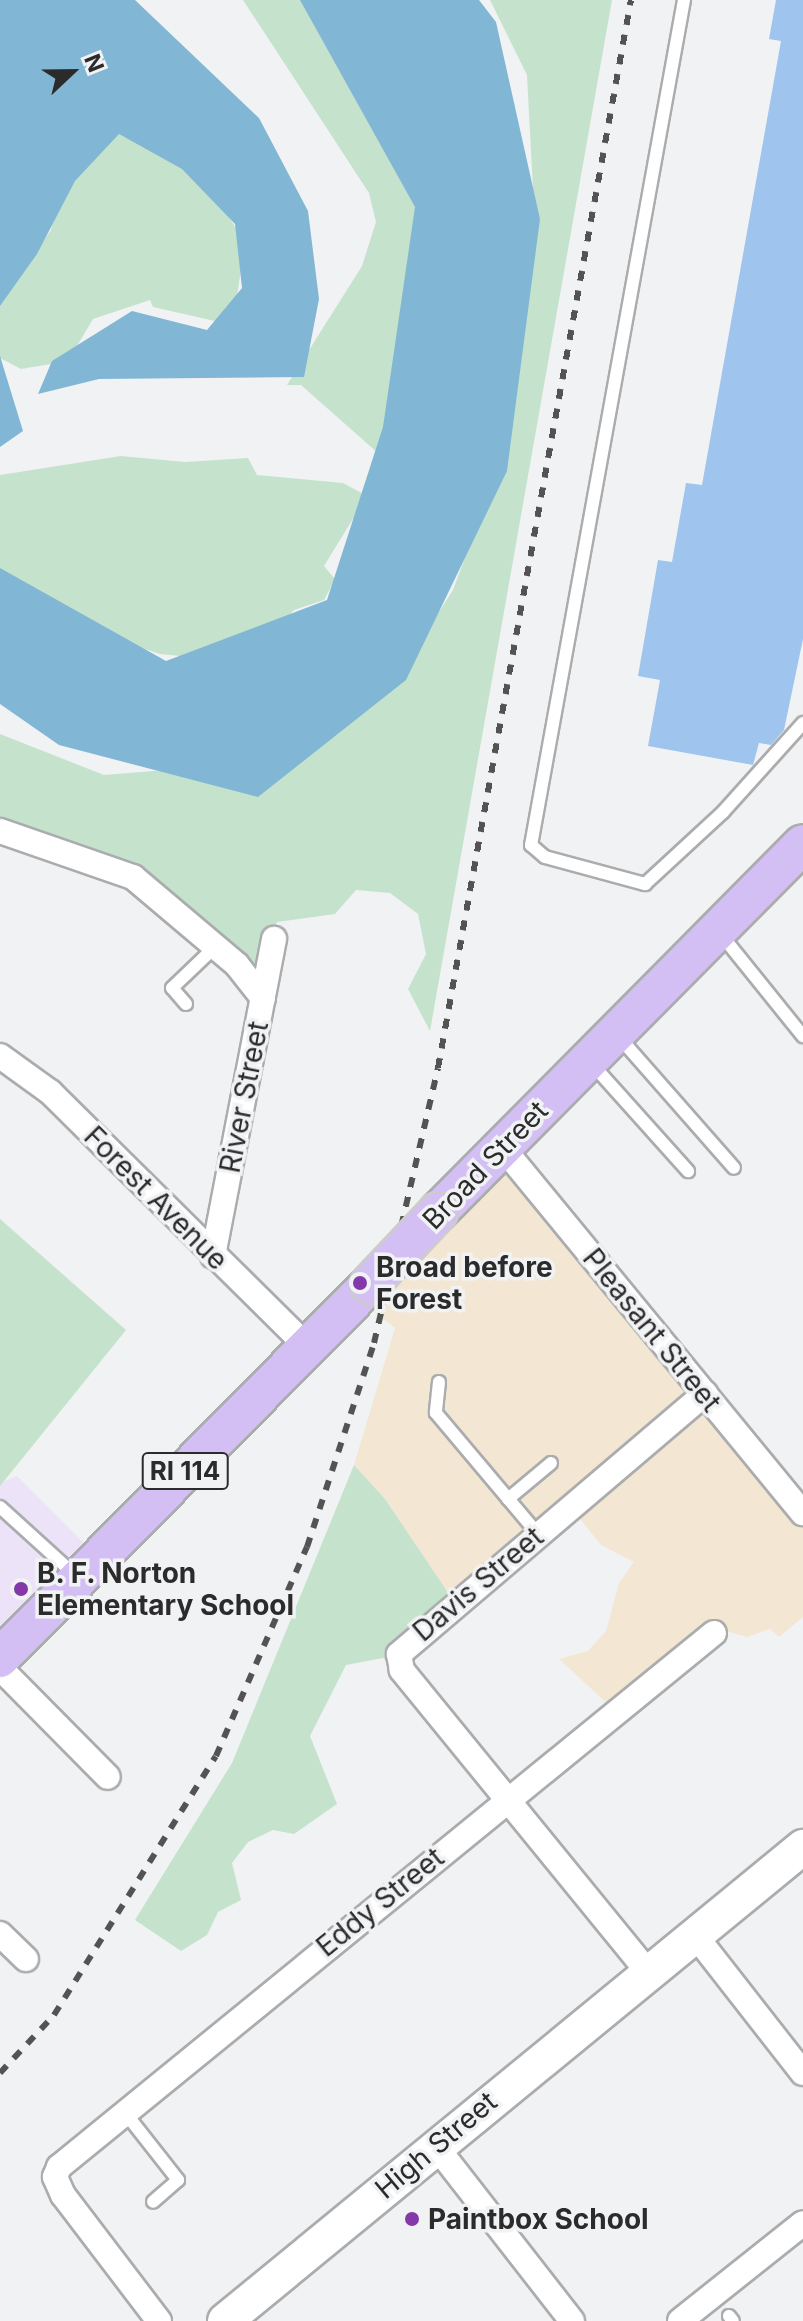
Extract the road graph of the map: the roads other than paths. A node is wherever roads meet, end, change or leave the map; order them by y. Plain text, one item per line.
1 (684, 0) edge
2 (803, 723) edge
3 (0, 831) edge
4 (801, 852) edge
5 (717, 930) junction
6 (274, 939) dead end
7 (216, 946) junction
8 (263, 998) junction
9 (186, 1004) dead end
10 (615, 1031) junction
11 (803, 1036) edge
12 (0, 1056) edge
13 (587, 1059) junction
14 (502, 1147) junction
15 (734, 1168) dead end
16 (688, 1171) dead end
17 (213, 1256) junction
18 (307, 1346) junction
19 (439, 1382) dead end
20 (705, 1394) junction
21 (551, 1463) dead end
22 (508, 1499) junction
23 (0, 1507) edge
24 (803, 1513) edge
25 (538, 1534) junction
26 (77, 1577) junction
27 (714, 1633) dead end
28 (0, 1658) edge
29 (0, 1668) edge
30 (108, 1777) dead end
31 (510, 1799) junction
32 (803, 1847) edge
33 (0, 1934) edge
34 (695, 1935) junction
35 (26, 1959) dead end
36 (648, 1972) junction
37 (803, 2073) edge
38 (123, 2110) junction
39 (435, 2145) junction
40 (153, 2202) dead end
41 (803, 2223) edge
42 (232, 2319) edge
43 (159, 2321) edge
44 (572, 2321) edge
45 (680, 2321) edge

1 - 2 lane
3 - 7 street
4 - 5 main road, Broad Street / RI 114
5 - 10 main road, Broad Street / RI 114
5 - 11 lane
6 - 8 street, River Street
7 - 8 street
7 - 9 lane
8 - 17 street, River Street
10 - 13 main road, Broad Street / RI 114
10 - 15 lane
12 - 17 street, Forest Avenue
13 - 14 main road, Broad Street / RI 114
13 - 16 lane
14 - 18 main road, Broad Street / RI 114, bridge
14 - 20 street, Pleasant Street
17 - 18 street, Forest Avenue
18 - 26 main road, Broad Street / RI 114
19 - 22 lane
20 - 24 street, Pleasant Street
20 - 25 street, Davis Street
21 - 22 lane
22 - 25 lane
23 - 26 lane
25 - 31 street, Davis Street
26 - 28 main road, Broad Street / RI 114
27 - 31 street, Eddy Street
29 - 30 street
31 - 36 street, Davis Street
31 - 38 street, Eddy Street
32 - 34 street, High Street
33 - 35 street
34 - 36 street, High Street
34 - 37 street
36 - 39 street, High Street
38 - 40 lane
38 - 43 street, Eddy Street
39 - 42 street, High Street
39 - 44 street
41 - 45 street

